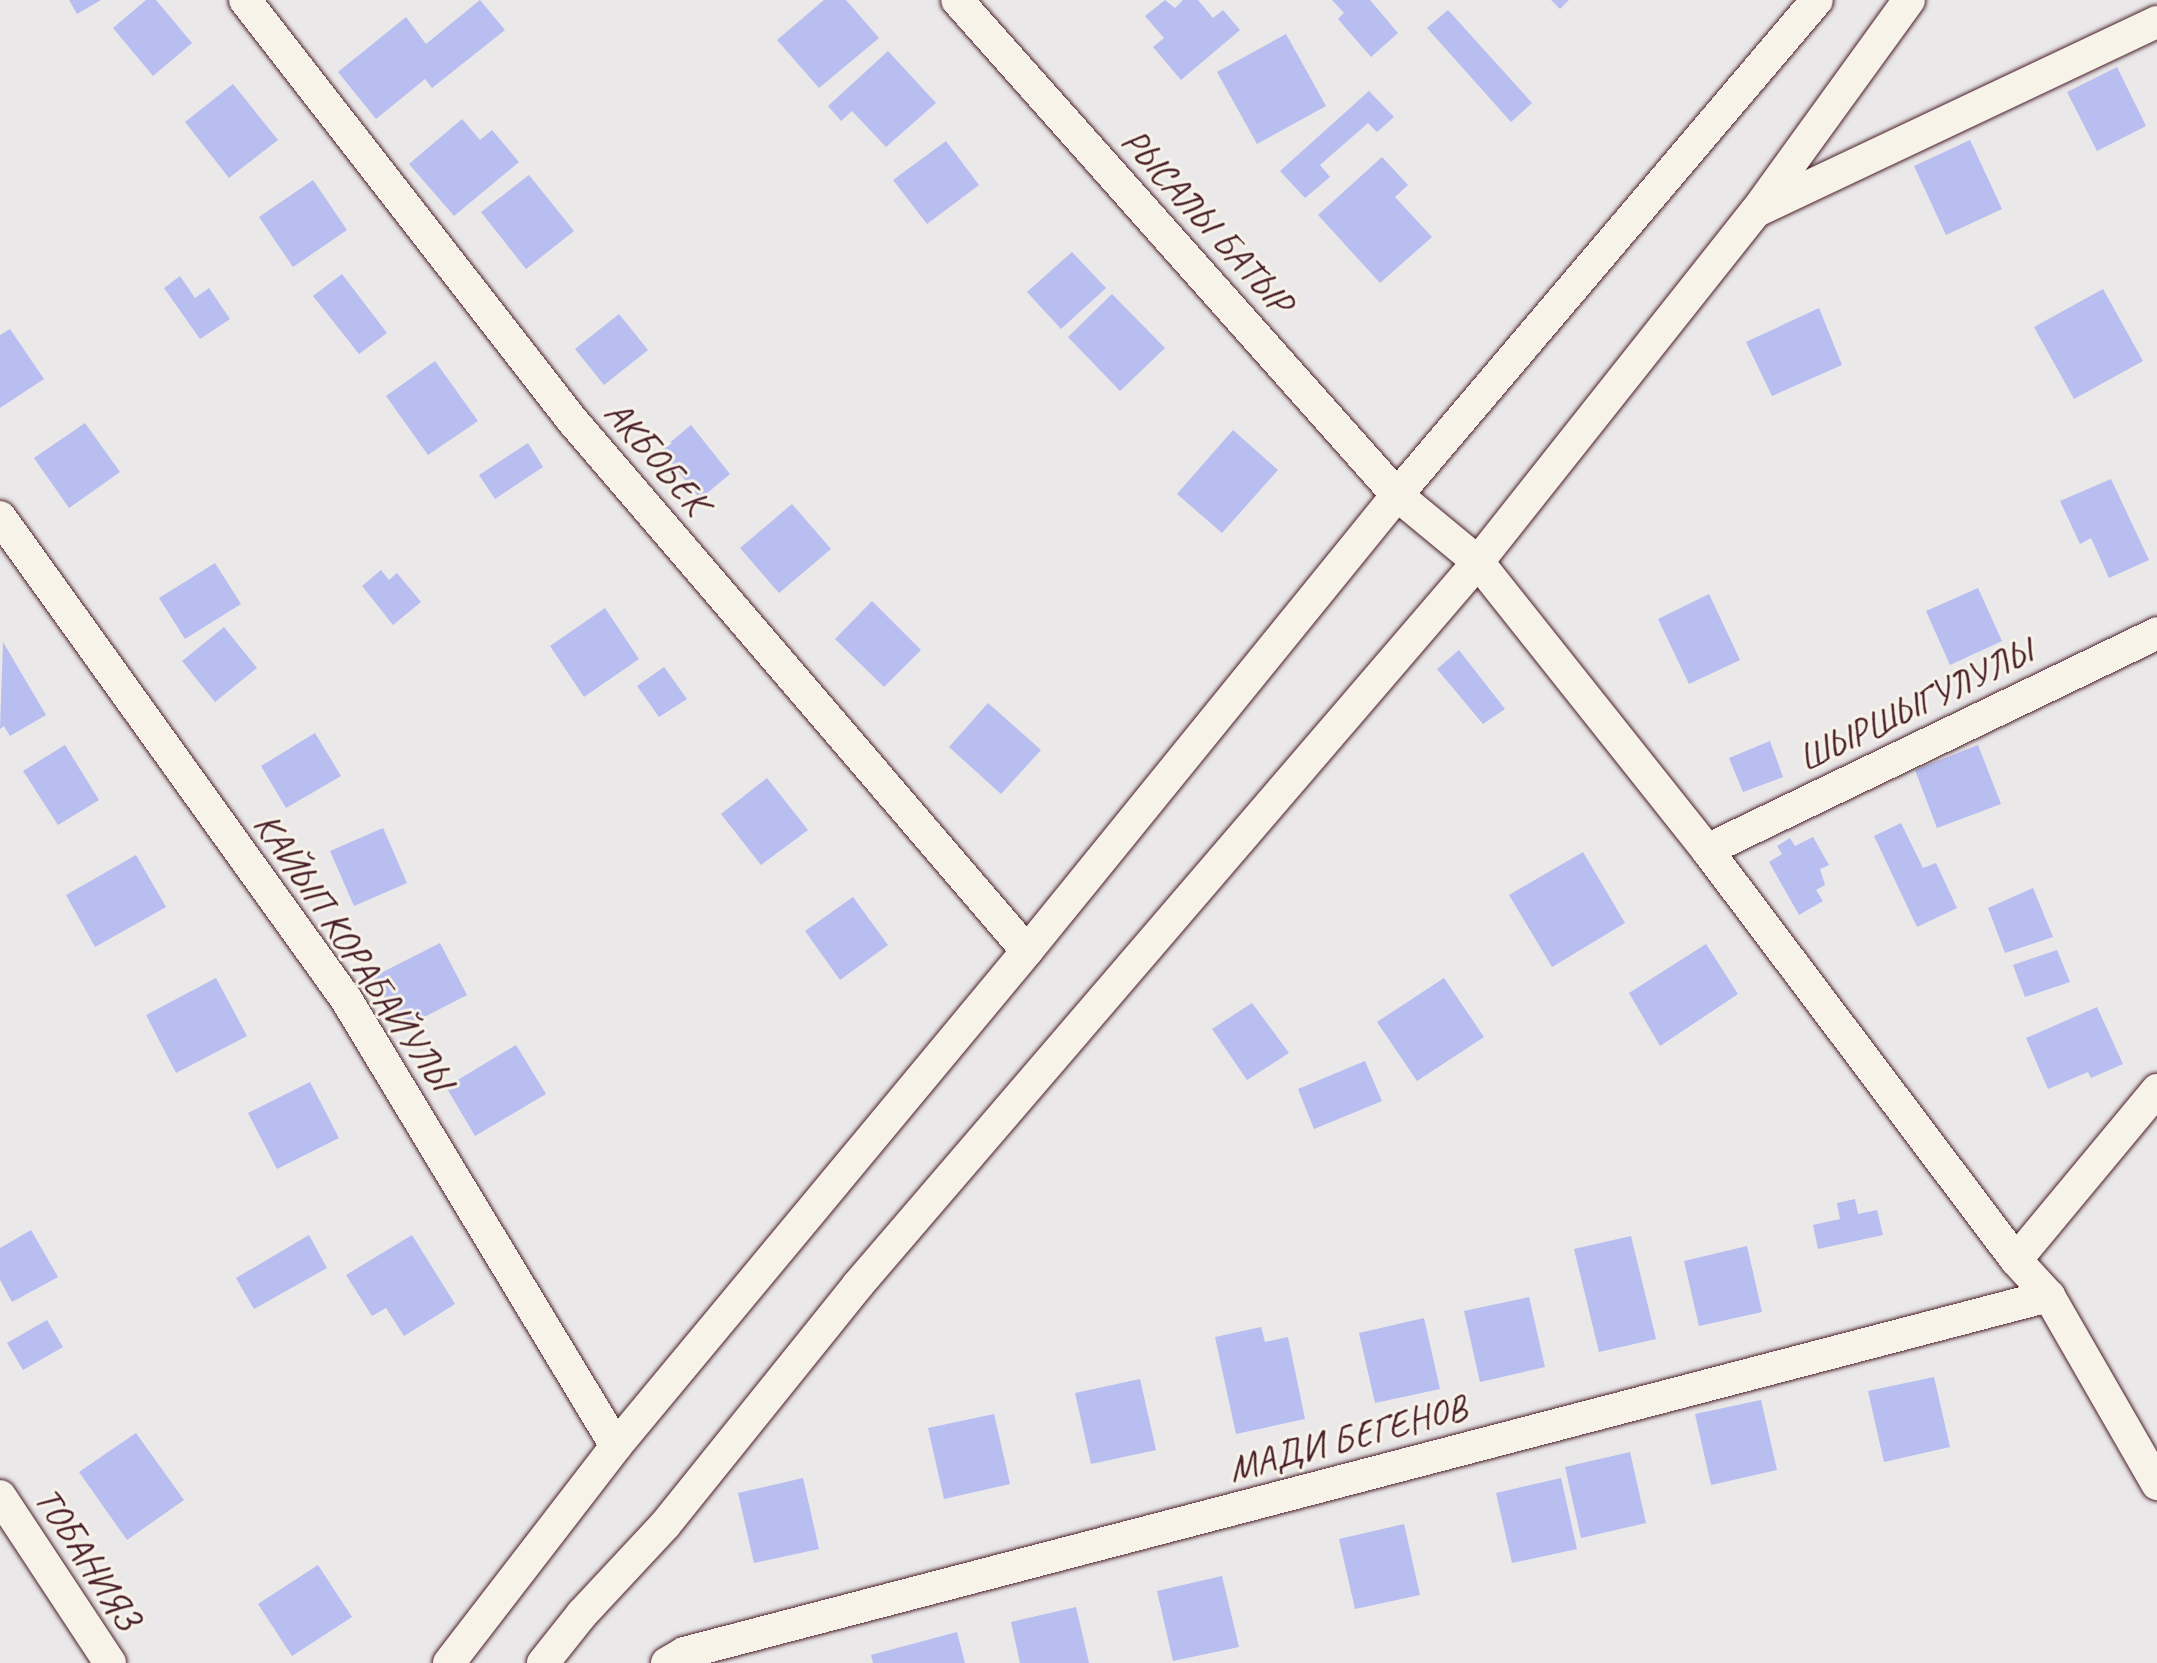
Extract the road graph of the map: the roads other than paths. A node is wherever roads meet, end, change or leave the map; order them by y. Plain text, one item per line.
1 (245, 0) edge
2 (957, 0) edge
3 (1909, 0) edge
4 (1814, 1) edge
5 (2157, 22) edge
6 (1756, 211) junction
7 (1397, 495) junction
8 (0, 517) edge
9 (1478, 562) junction
10 (2157, 633) edge
11 (1707, 850) junction
12 (1027, 951) junction
13 (2157, 1090) edge
14 (2016, 1260) junction
15 (2049, 1296) junction
16 (2144, 1433) edge
17 (616, 1446) junction
18 (2157, 1484) edge
19 (0, 1496) edge
20 (110, 1663) edge
21 (449, 1663) edge
22 (543, 1663) edge
23 (667, 1663) edge

1 - 12 street, АКБОБЕК
2 - 7 street, РЫСАЛЫ БАТЫР
3 - 6 street
4 - 7 street
5 - 6 street
6 - 9 street
7 - 9 street, РЫСАЛЫ БАТЫР
7 - 12 street
8 - 17 street, КАЙЫП КОРАБАЙУЛЫ
9 - 11 street, РЫСАЛЫ БАТЫР
9 - 22 street
10 - 11 street, ШЫРШЫГУЛУЛЫ
11 - 14 street, РЫСАЛЫ БАТЫР
12 - 17 street
13 - 14 street
14 - 15 street, РЫСАЛЫ БАТЫР
15 - 16 street, РЫСАЛЫ БАТЫР
15 - 23 street, МАДИ БЕГЕНОВ
16 - 18 street, РЫСАЛЫ БАТЫР
17 - 21 street
19 - 20 street, ТОБАНИЯЗ

